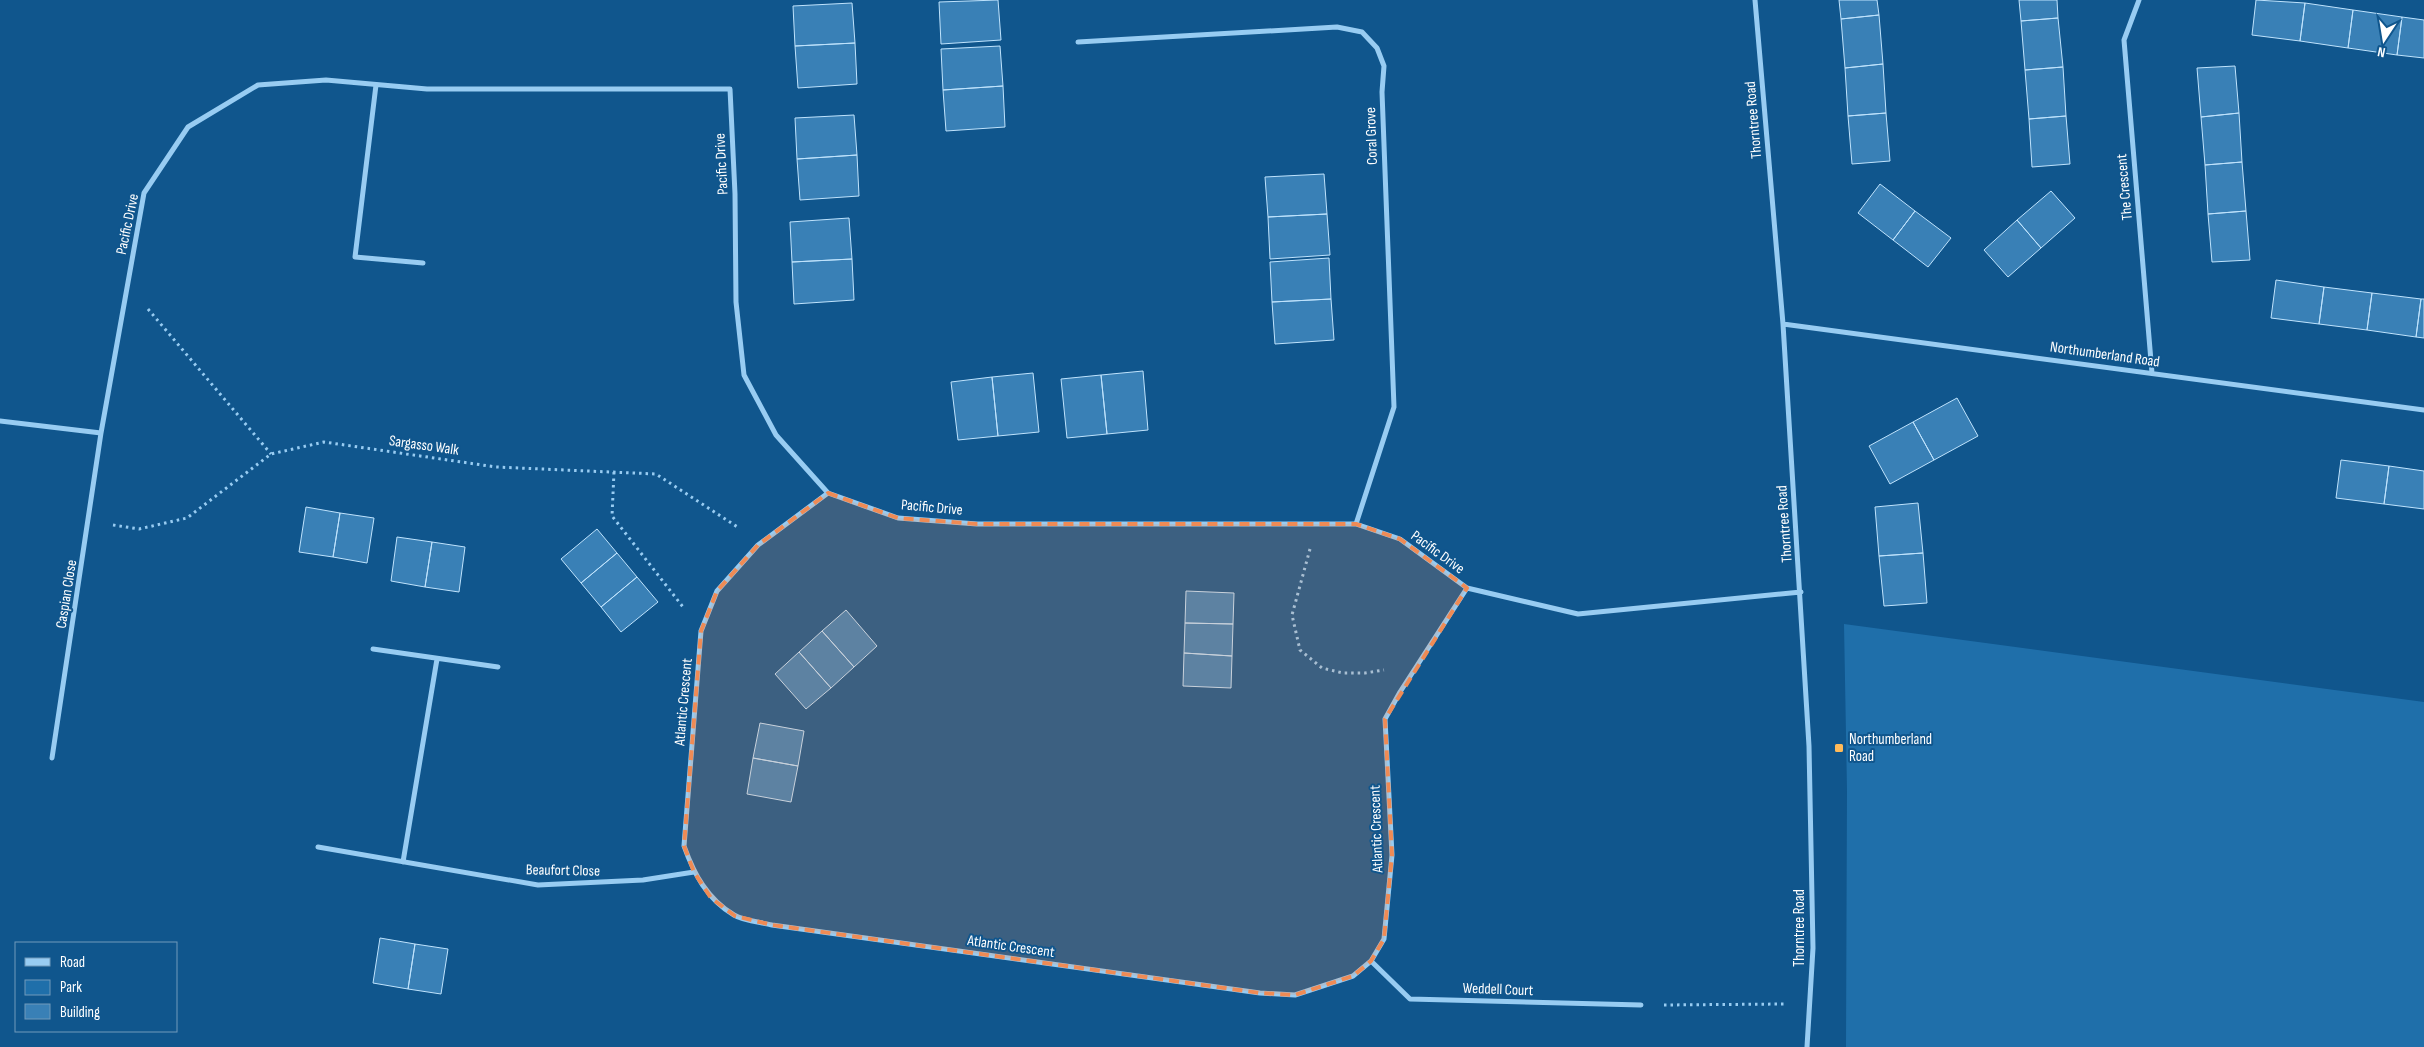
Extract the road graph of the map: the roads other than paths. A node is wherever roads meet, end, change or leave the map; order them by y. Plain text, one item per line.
1 (1755, 0) edge
2 (2138, 0) edge
3 (1078, 42) dead end
4 (376, 85) junction
5 (422, 263) dead end
6 (1783, 324) junction
7 (2152, 373) junction
8 (2424, 410) edge
9 (0, 421) edge
10 (101, 433) junction
11 (828, 493) junction
12 (1356, 524) junction
13 (1467, 588) junction
14 (1801, 592) junction
15 (373, 650) dead end
16 (437, 659) junction
17 (498, 667) dead end
18 (52, 758) dead end
19 (318, 847) dead end
20 (403, 862) junction
21 (694, 872) junction
22 (1371, 961) junction
23 (1641, 1005) road end
24 (1806, 1047) edge

1 - 6 street, Thorntree Road
2 - 7 street, The Crescent
3 - 12 street, Coral Grove
4 - 5 street
4 - 10 street, Pacific Drive
4 - 11 street, Pacific Drive
6 - 7 street, Northumberland Road
6 - 14 street, Thorntree Road
7 - 8 street, Northumberland Road
9 - 10 street
10 - 18 street, Caspian Close
11 - 12 street, Pacific Drive
11 - 21 street, Atlantic Crescent
12 - 13 street, Pacific Drive
13 - 14 street, Pacific Drive
13 - 22 street, Atlantic Crescent
14 - 24 street, Thorntree Road
15 - 16 street
16 - 17 street
16 - 20 street
19 - 20 street, Beaufort Close
20 - 21 street, Beaufort Close
21 - 22 street, Atlantic Crescent
22 - 23 street, Weddell Court

